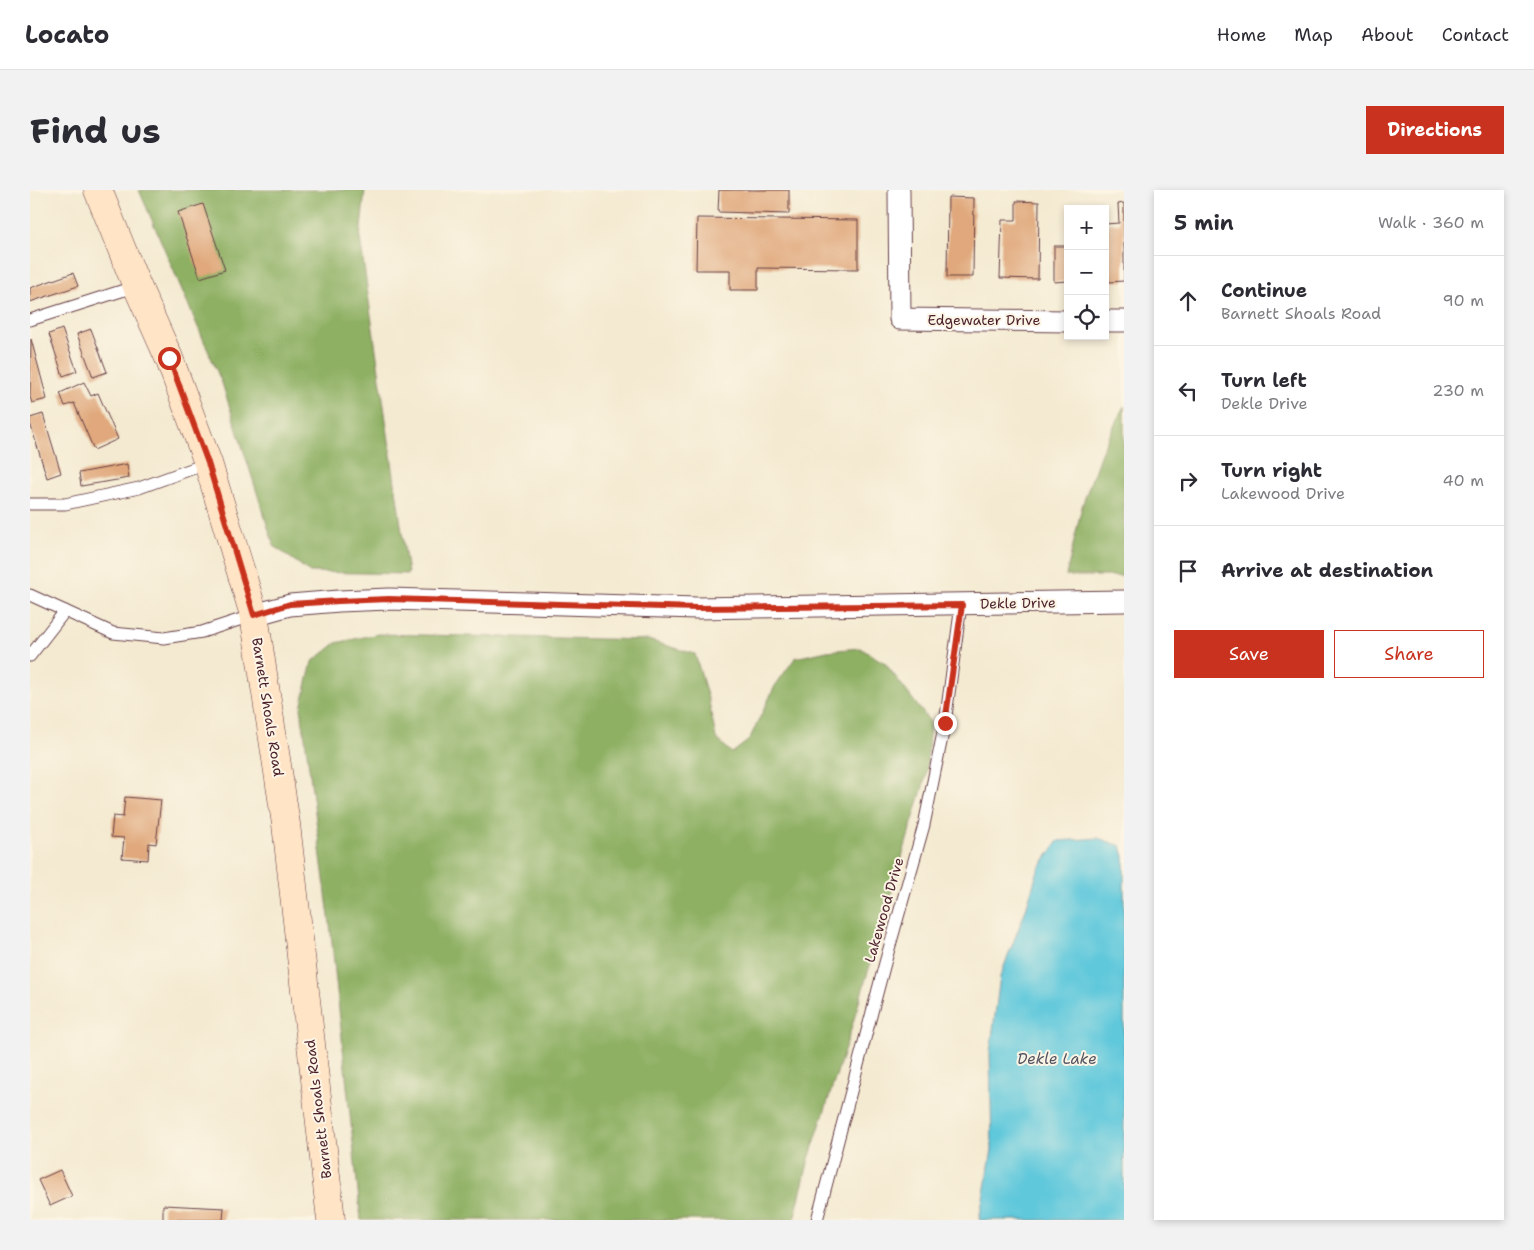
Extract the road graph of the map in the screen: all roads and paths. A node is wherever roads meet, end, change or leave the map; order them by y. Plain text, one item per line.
1 (98, 190) edge
2 (899, 190) edge
3 (137, 286) junction
4 (30, 320) edge
5 (1064, 320) edge
6 (1109, 321) edge
7 (1124, 321) edge
8 (208, 463) junction
9 (30, 504) edge
10 (30, 595) edge
11 (1124, 601) edge
12 (962, 605) junction
13 (65, 611) junction
14 (254, 615) junction
15 (30, 656) edge
16 (331, 1220) edge
17 (817, 1220) edge

1 - 3 main road, Barnett Shoals Road
2 - 5 street, Edgewater Drive
3 - 4 lane
3 - 8 main road, Barnett Shoals Road
6 - 7 street
8 - 9 lane
8 - 14 main road, Barnett Shoals Road
10 - 13 lane
11 - 12 street, Dekle Drive
12 - 14 street, Dekle Drive
12 - 17 lane, Lakewood Drive
13 - 14 lane
13 - 15 lane
14 - 16 main road, Barnett Shoals Road

